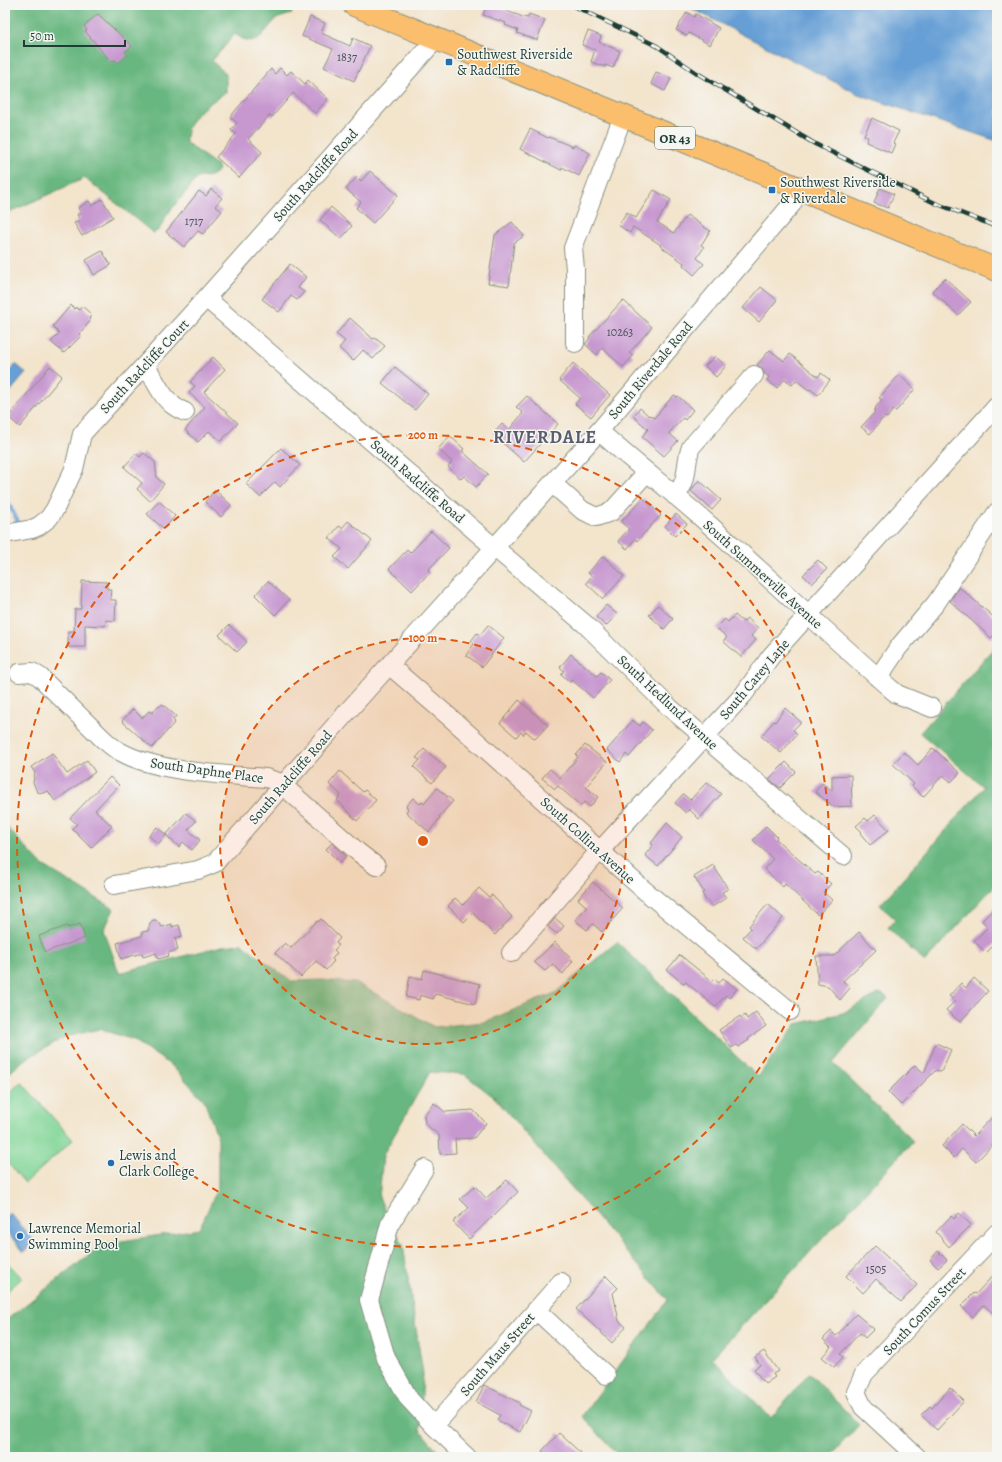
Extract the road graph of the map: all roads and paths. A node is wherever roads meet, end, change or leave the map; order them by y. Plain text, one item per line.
1 (354, 5) edge
2 (436, 40) junction
3 (623, 116) junction
4 (798, 188) junction
5 (997, 270) edge
6 (206, 298) junction
7 (575, 343) dead end
8 (145, 365) junction
9 (754, 375) dead end
10 (997, 406) edge
11 (185, 412) dead end
12 (599, 430) junction
13 (647, 472) junction
14 (552, 483) junction
15 (675, 496) junction
16 (997, 512) edge
17 (5, 534) edge
18 (494, 547) junction
19 (809, 615) junction
20 (389, 665) junction
21 (19, 673) dead end
22 (878, 678) junction
23 (932, 708) dead end
24 (704, 737) junction
25 (283, 786) junction
26 (601, 851) junction
27 (843, 856) dead end
28 (376, 866) dead end
29 (114, 885) dead end
30 (510, 953) dead end
31 (790, 1011) dead end
32 (424, 1169) dead end
33 (997, 1234) edge
34 (561, 1282) dead end
35 (536, 1310) junction
36 (606, 1375) dead end
37 (434, 1426) junction
38 (467, 1457) edge
39 (917, 1457) edge

1 - 2 main road, OR 43
2 - 3 main road, OR 43
2 - 6 street, South Radcliffe Road
3 - 4 main road, OR 43
3 - 7 street
4 - 5 main road, OR 43
4 - 12 street, South Riverdale Road
6 - 8 street, South Radcliffe Court
6 - 18 street, South Radcliffe Road
8 - 11 street
8 - 17 street, South Radcliffe Court
9 - 15 street
10 - 19 street, South Carey Lane
12 - 13 street, South Summerville Avenue
12 - 14 street, South Riverdale Road
13 - 14 street
13 - 15 street, South Summerville Avenue
14 - 18 street, South Riverdale Road
15 - 19 street, South Summerville Avenue
16 - 22 street
18 - 20 street, South Radcliffe Road
18 - 24 street, South Hedlund Avenue
19 - 22 street, South Summerville Avenue
19 - 24 street, South Carey Lane
20 - 25 street, South Radcliffe Road
20 - 26 street, South Collina Avenue
21 - 25 street, South Daphne Place
22 - 23 street, South Summerville Avenue
24 - 26 street, South Carey Lane
24 - 27 street, South Hedlund Avenue
25 - 28 street, South Daphne Place
25 - 29 street, South Radcliffe Road
26 - 30 street, South Carey Lane
26 - 31 street, South Collina Avenue
32 - 37 street
33 - 39 street, South Comus Street
34 - 35 street, South Maus Street
35 - 36 street
35 - 37 street, South Maus Street
37 - 38 street

